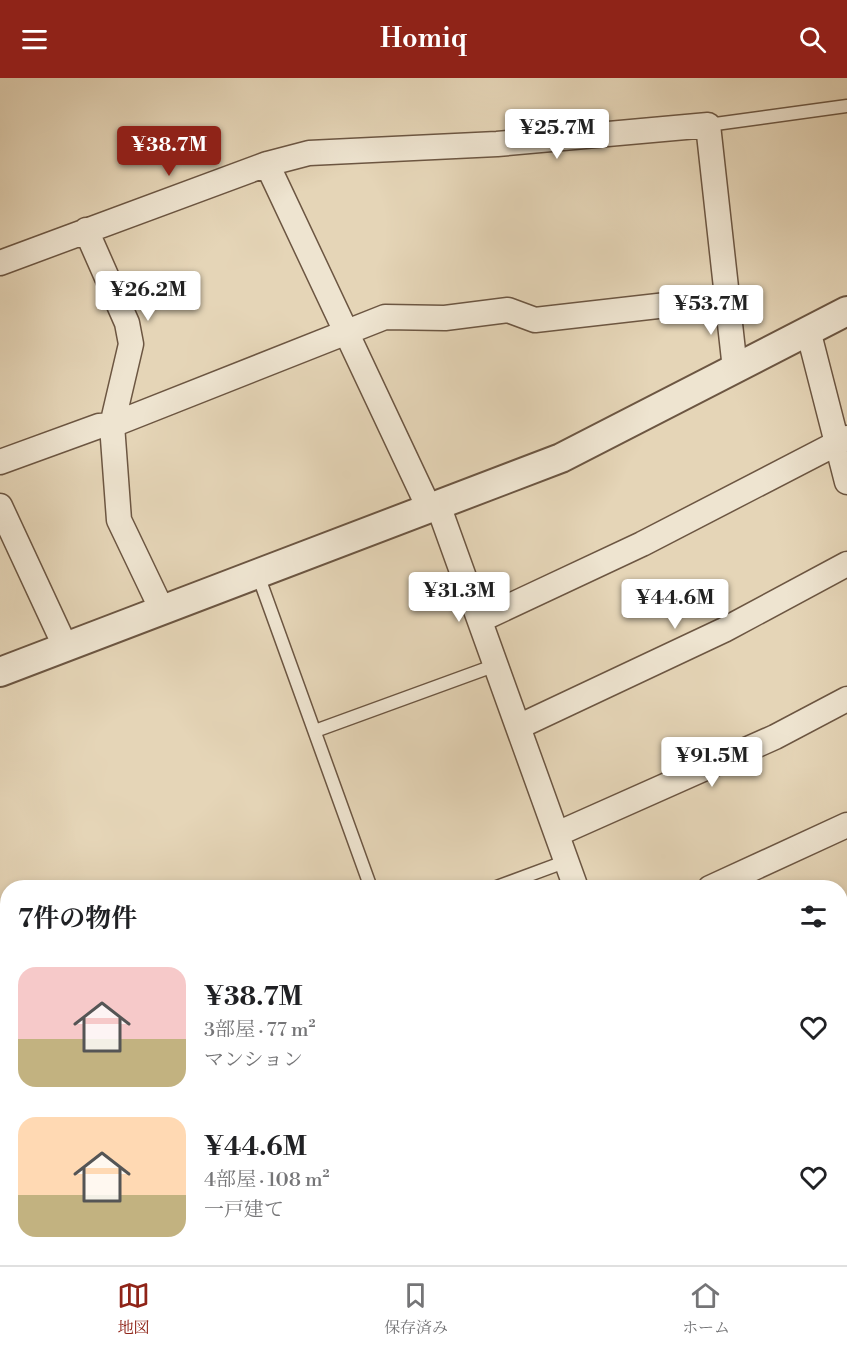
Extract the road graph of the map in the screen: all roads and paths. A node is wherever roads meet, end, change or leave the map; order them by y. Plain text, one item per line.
1 (847, 106) edge
2 (708, 125) junction
3 (267, 164) junction
4 (86, 230) junction
5 (0, 263) edge
6 (728, 298) junction
7 (847, 311) edge
8 (808, 330) junction
9 (349, 333) junction
10 (735, 369) junction
11 (112, 425) junction
12 (842, 442) edge
13 (0, 462) edge
14 (847, 482) edge
15 (0, 506) edge
16 (434, 507) junction
17 (847, 564) edge
18 (258, 575) junction
19 (162, 610) junction
20 (480, 620) junction
21 (65, 646) junction
22 (496, 666) junction
23 (0, 672) edge
24 (847, 699) edge
25 (518, 727) junction
26 (315, 731) junction
27 (847, 825) edge
28 (557, 834) junction
29 (567, 861) junction
30 (368, 880) edge
31 (516, 880) edge
32 (573, 880) edge
33 (727, 880) edge

1 - 2 lane
2 - 3 street
2 - 6 street
3 - 4 street
3 - 9 street
4 - 5 street
4 - 11 street
6 - 9 street
6 - 10 street
7 - 8 street
8 - 10 street
8 - 12 street
9 - 11 street
9 - 16 street
10 - 16 street
11 - 13 street
11 - 19 street
12 - 14 street
12 - 20 street
15 - 21 street
16 - 18 street
16 - 20 street
17 - 25 street
18 - 19 street
18 - 26 lane
19 - 21 street
20 - 22 street
21 - 23 street
22 - 25 street
22 - 26 lane
24 - 28 street
25 - 28 street
26 - 30 lane
27 - 33 street
28 - 29 street
29 - 31 lane
29 - 32 street

